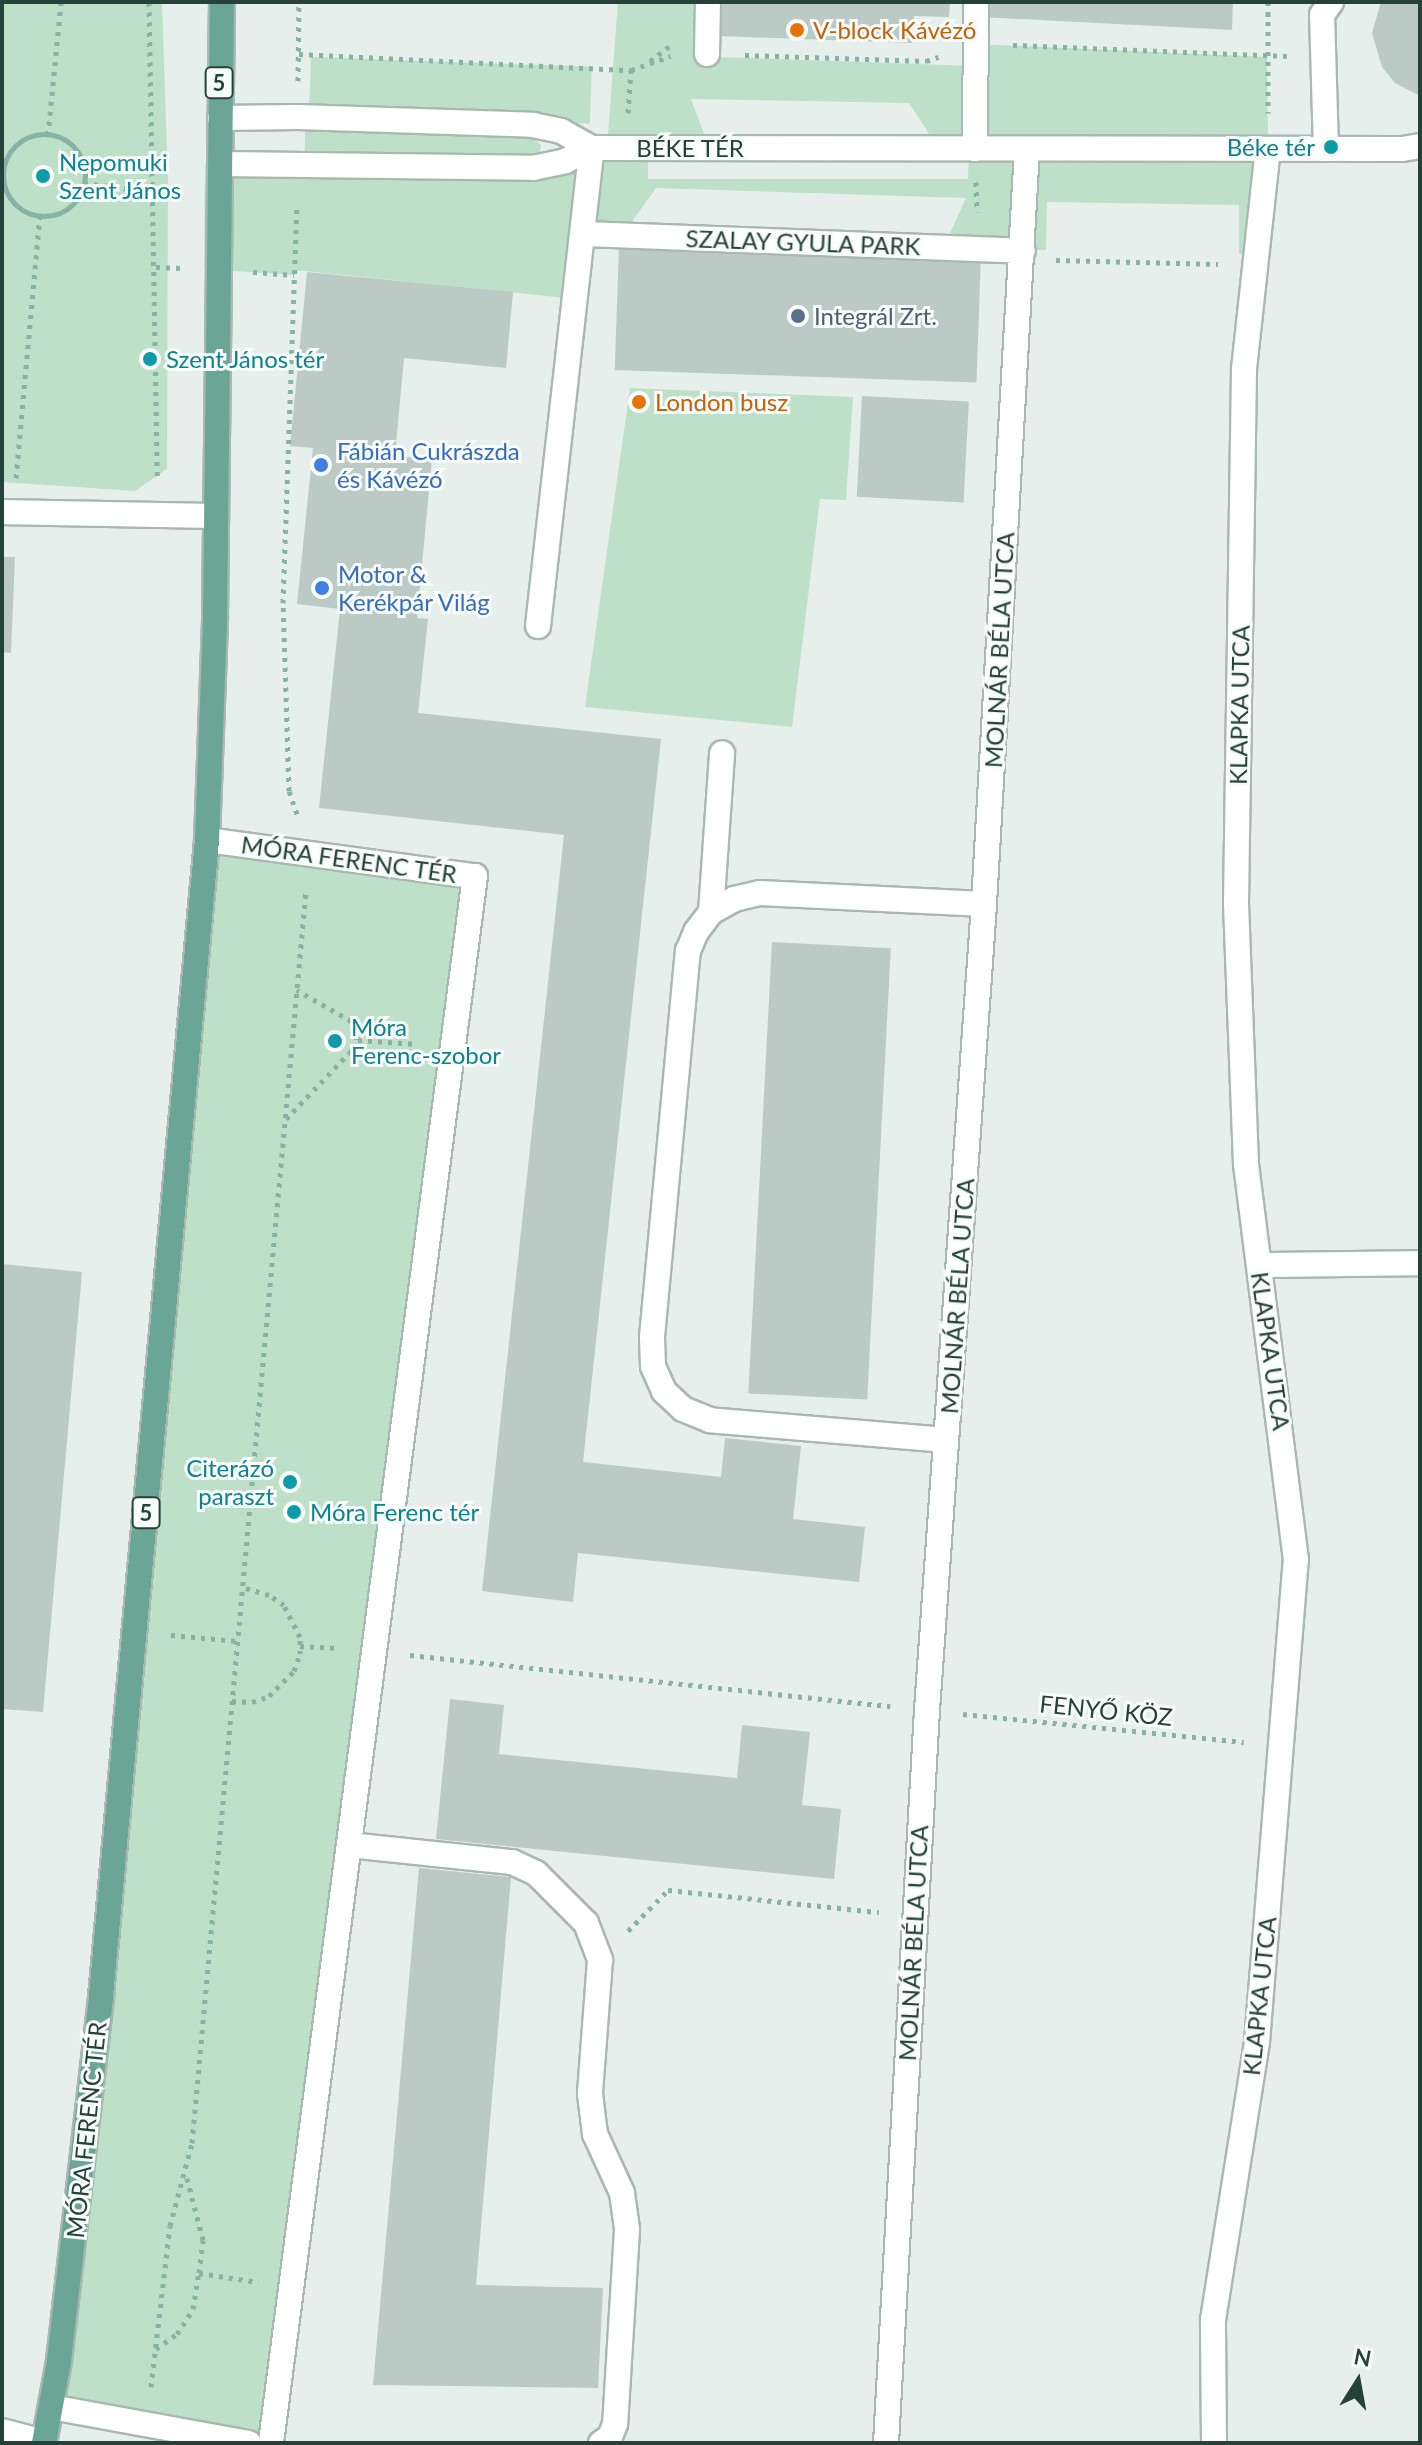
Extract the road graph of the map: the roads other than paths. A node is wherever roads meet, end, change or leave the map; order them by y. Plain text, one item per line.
1 (222, 2) edge
2 (708, 2) edge
3 (976, 2) edge
4 (1326, 8) edge
5 (707, 54) dead end
6 (220, 118) junction
7 (1420, 146) edge
8 (592, 148) junction
9 (975, 149) junction
10 (1027, 149) junction
11 (1268, 149) junction
12 (1326, 149) junction
13 (221, 164) junction
14 (584, 234) junction
15 (1023, 255) junction
16 (7, 512) edge
17 (216, 516) junction
18 (538, 626) dead end
19 (722, 753) dead end
20 (207, 840) junction
21 (984, 904) junction
22 (711, 912) junction
23 (1420, 1263) edge
24 (1260, 1265) junction
25 (946, 1440) junction
26 (349, 1845) junction
27 (51, 2407) junction
28 (2, 2431) edge
29 (44, 2443) edge
30 (249, 2443) edge
31 (271, 2443) edge
32 (601, 2443) edge
33 (886, 2443) edge
34 (1214, 2443) edge

1 - 6 main road, 5
2 - 5 street
3 - 9 street
4 - 12 street
6 - 8 street
6 - 13 main road, 5
7 - 12 street, BÉKE TÉR
8 - 9 street, BÉKE TÉR
8 - 13 street
8 - 14 street
9 - 10 street, BÉKE TÉR
10 - 11 street, BÉKE TÉR
10 - 15 street, MOLNÁR BÉLA UTCA
11 - 12 street, BÉKE TÉR
11 - 24 street, KLAPKA UTCA
13 - 17 main road, 5
14 - 15 street, SZALAY GYULA PARK
14 - 18 street
15 - 21 street, MOLNÁR BÉLA UTCA
16 - 17 street
17 - 20 main road, MÓRA FERENC TÉR / 5
19 - 22 street
20 - 26 street, MÓRA FERENC TÉR
20 - 27 main road, MÓRA FERENC TÉR / 5
21 - 22 street
21 - 25 street, MOLNÁR BÉLA UTCA
22 - 25 street
23 - 24 street
24 - 34 street, KLAPKA UTCA
25 - 33 street, MOLNÁR BÉLA UTCA
26 - 31 street, MÓRA FERENC TÉR
26 - 32 street
27 - 29 main road, 5
27 - 30 street
28 - 29 street

